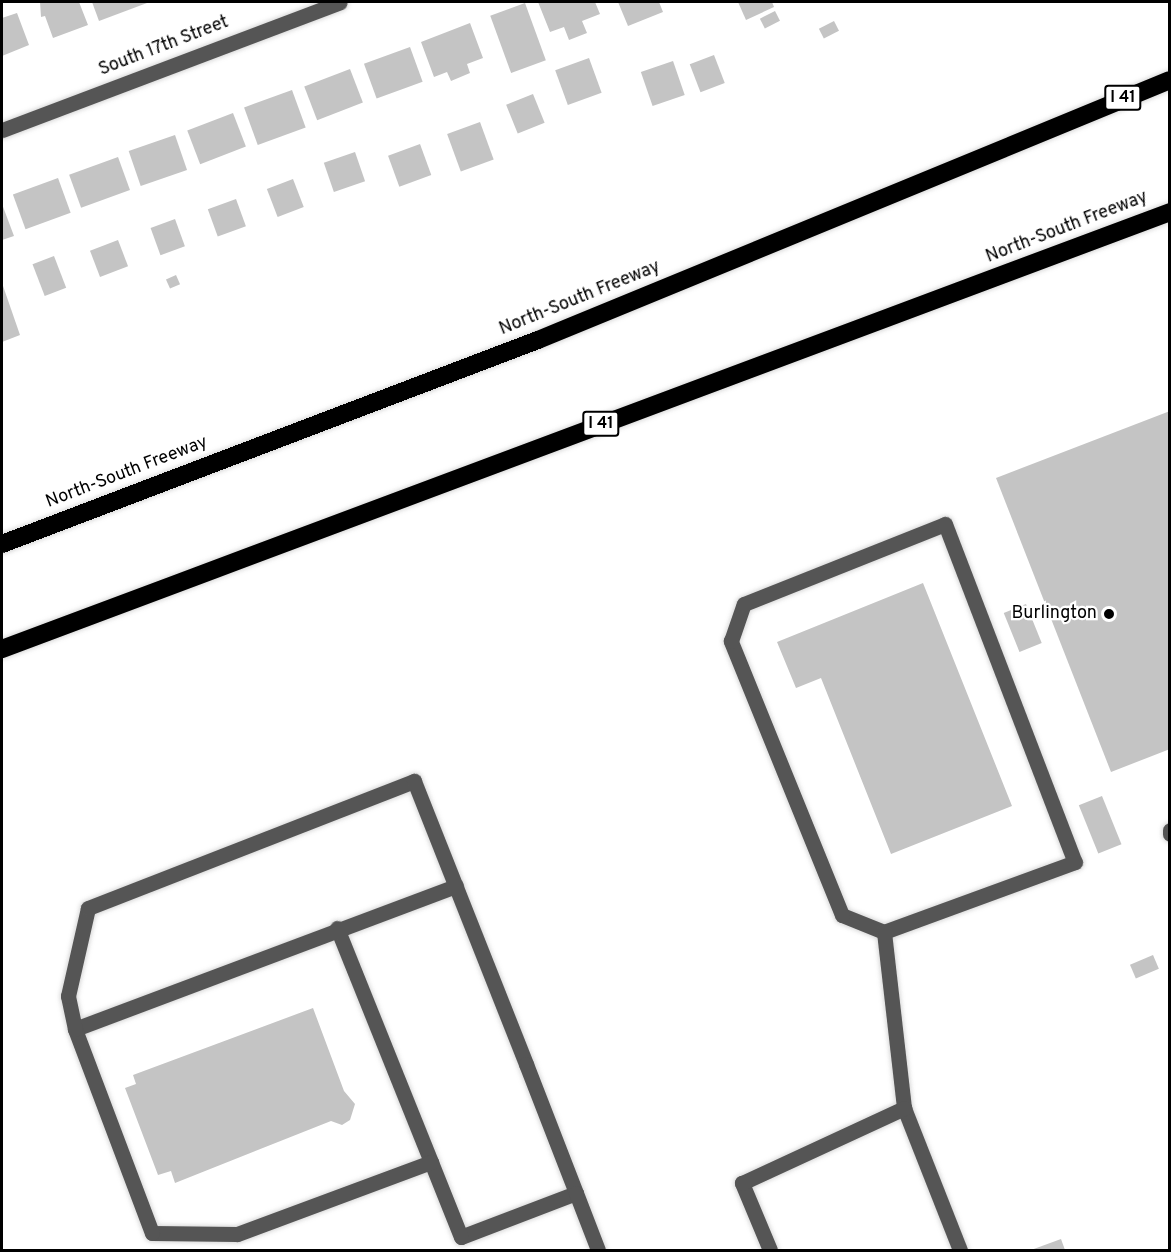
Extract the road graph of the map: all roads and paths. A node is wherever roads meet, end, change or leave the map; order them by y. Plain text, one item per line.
1 (332, 3) edge
2 (1170, 68) edge
3 (1170, 80) edge
4 (1077, 116) junction
5 (2, 130) edge
6 (1170, 212) edge
7 (2, 544) edge
8 (32, 637) junction
9 (2, 649) edge
10 (2, 655) edge
11 (456, 886) junction
12 (337, 928) junction
13 (884, 932) junction
14 (75, 1029) junction
15 (904, 1108) junction
16 (431, 1162) junction
17 (576, 1193) junction
18 (598, 1251) edge
19 (770, 1251) edge
20 (960, 1251) edge

1 - 5 street, South 17th Street
2 - 4 highway
3 - 4 highway, North-South Freeway / I 41
4 - 7 highway, North-South Freeway / I 41
6 - 8 highway, North-South Freeway / I 41
8 - 9 highway, North-South Freeway / I 41
8 - 10 highway
11 - 12 street
11 - 14 street
11 - 17 street
12 - 14 street
12 - 16 street
13 - 13 street
13 - 15 street
14 - 16 street
15 - 19 street
15 - 20 street
16 - 17 street
17 - 18 street

